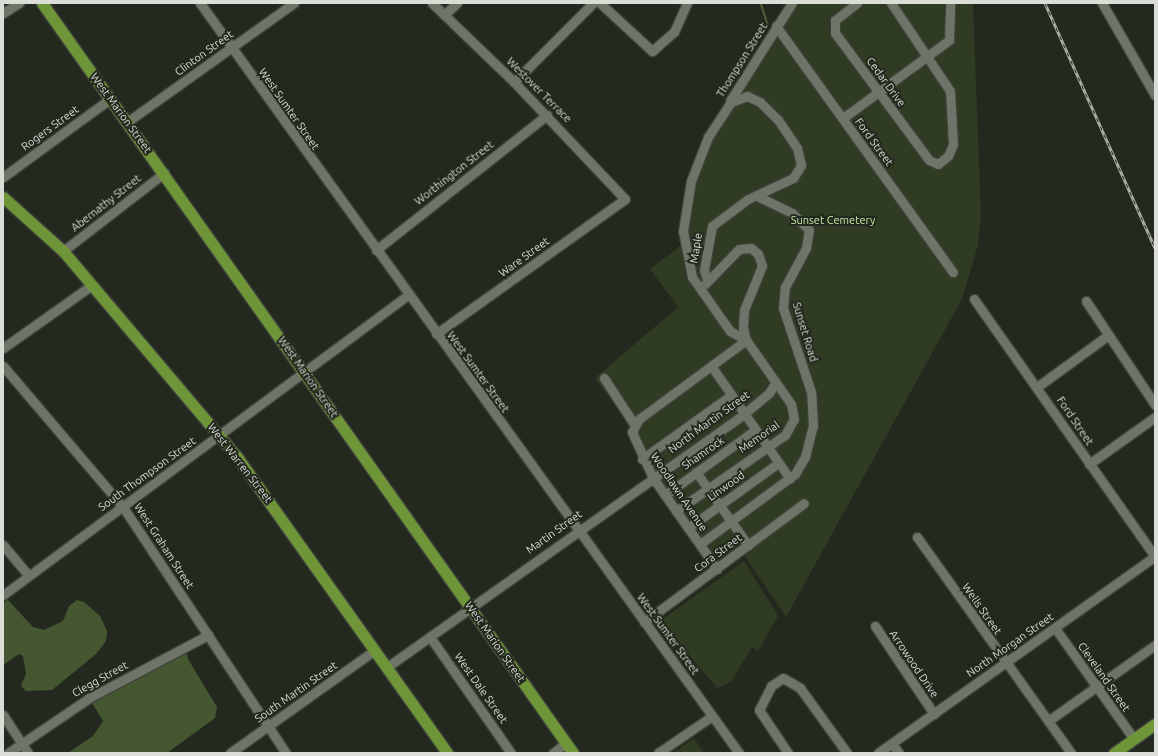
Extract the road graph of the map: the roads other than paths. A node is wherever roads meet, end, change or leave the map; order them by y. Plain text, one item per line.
1 (18, 3) edge
2 (42, 3) edge
3 (200, 3) edge
4 (294, 3) edge
5 (432, 3) edge
6 (457, 3) edge
7 (593, 3) edge
8 (600, 3) edge
9 (687, 3) edge
10 (792, 3) edge
11 (858, 3) edge
12 (891, 3) edge
13 (950, 3) edge
14 (1102, 3) edge
15 (3, 13) edge
16 (444, 15) junction
17 (776, 26) junction
18 (232, 48) junction
19 (928, 56) junction
20 (514, 82) junction
21 (879, 92) junction
22 (1155, 95) edge
23 (110, 99) junction
24 (726, 109) junction
25 (547, 115) junction
26 (843, 118) junction
27 (127, 122) junction
28 (164, 173) junction
29 (3, 177) edge
30 (757, 196) junction
31 (625, 199) joint
32 (4, 201) edge
33 (376, 250) junction
34 (63, 251) junction
35 (953, 272) dead end
36 (707, 280) junction
37 (92, 285) junction
38 (702, 294) junction
39 (408, 295) junction
40 (974, 299) dead end
41 (1086, 301) dead end
42 (436, 334) junction
43 (1107, 336) junction
44 (746, 340) junction
45 (3, 348) edge
46 (3, 366) edge
47 (712, 368) junction
48 (304, 371) junction
49 (604, 378) dead end
50 (776, 382) junction
51 (1038, 387) junction
52 (731, 395) junction
53 (1155, 405) edge
54 (744, 414) junction
55 (1155, 417) edge
56 (634, 424) junction
57 (755, 430) junction
58 (219, 435) junction
59 (767, 447) junction
60 (642, 459) junction
61 (778, 463) junction
62 (1089, 464) junction
63 (696, 472) junction
64 (653, 478) junction
65 (790, 479) junction
66 (708, 489) junction
67 (665, 495) junction
68 (804, 503) dead end
69 (719, 505) junction
70 (123, 506) junction
71 (676, 511) junction
72 (731, 522) junction
73 (688, 528) junction
74 (578, 530) junction
75 (917, 537) dead end
76 (700, 544) junction
77 (3, 545) edge
78 (748, 545) junction
79 (1155, 556) edge
80 (717, 569) junction
81 (29, 576) junction
82 (3, 595) edge
83 (471, 608) junction
84 (644, 622) junction
85 (875, 626) dead end
86 (1056, 628) junction
87 (208, 635) junction
88 (430, 637) junction
89 (1155, 645) edge
90 (375, 650) junction
91 (1005, 663) junction
92 (388, 667) junction
93 (1097, 687) junction
94 (934, 714) junction
95 (3, 715) edge
96 (712, 716) junction
97 (1048, 722) junction
98 (1155, 724) edge
99 (268, 726) junction
100 (1134, 739) junction
101 (566, 743) junction
102 (22, 744) junction
103 (892, 744) junction
104 (8, 753) edge
105 (28, 753) edge
106 (230, 753) edge
107 (286, 753) edge
108 (447, 753) edge
109 (511, 753) edge
110 (553, 753) edge
111 (573, 753) edge
112 (658, 753) edge
113 (739, 753) edge
114 (788, 753) edge
115 (847, 753) edge
116 (878, 753) edge
117 (899, 753) edge
118 (1071, 753) edge
119 (1114, 753) edge

1 - 15 street
2 - 23 main road, West Marion Street
3 - 18 street, West Sumter Street
4 - 18 street, Clinton Street
5 - 16 street, Westover Terrace
6 - 16 street
7 - 20 street
8 - 9 street
10 - 17 street, Thompson Street
11 - 21 street, Cedar Drive
12 - 19 street
13 - 19 street
14 - 22 street
16 - 20 street, Westover Terrace
17 - 24 street, Thompson Street
17 - 26 street, Ford Street
18 - 27 street, Clinton Street
18 - 33 street, West Sumter Street
19 - 21 street
19 - 21 street, Cedar Drive
20 - 25 street, Westover Terrace
21 - 26 street
23 - 27 main road, West Marion Street
23 - 29 street, Rogers Street
24 - 30 street, Thompson Street
24 - 38 street, Thompson Street
25 - 31 street, Westover Terrace
25 - 33 street, Worthington Street
26 - 35 street, Ford Street
27 - 28 main road, West Marion Street
28 - 34 street, Abernathy Street
28 - 48 main road, West Marion Street
30 - 36 street, Maple
30 - 65 street, Sunset Road
31 - 42 street, Ware Street
32 - 34 main road, West Warren Street
33 - 39 street, West Sumter Street
34 - 37 main road, West Warren Street
36 - 38 street
36 - 44 street
37 - 45 street
37 - 58 main road, West Warren Street
38 - 44 street, Thompson Street
39 - 42 street, West Sumter Street
39 - 48 street, South Thompson Street
40 - 51 street, Ford Street
41 - 43 street
42 - 74 street, West Sumter Street
43 - 51 street
43 - 53 street
44 - 47 street
44 - 50 street, Memorial
46 - 70 street, West Graham Street
47 - 52 street
47 - 56 street
48 - 58 street, South Thompson Street
48 - 83 main road, West Marion Street
49 - 56 street
50 - 54 street, North Martin Street
50 - 59 street, Memorial
51 - 62 street, Ford Street
52 - 54 street
52 - 60 street
54 - 57 street
54 - 64 street, North Martin Street
55 - 62 street
56 - 60 street, Woodlawn Avenue
57 - 59 street
57 - 63 street, Shamrock
58 - 70 street, South Thompson Street
58 - 90 main road, West Warren Street
59 - 61 street
59 - 66 street, Memorial
60 - 64 street, Woodlawn Avenue
61 - 65 street
61 - 69 street, Linwood
62 - 79 street, Ford Street
63 - 66 street
63 - 67 street, Shamrock
64 - 67 street, Woodlawn Avenue
64 - 74 street, Martin Street
65 - 72 street
66 - 69 street
66 - 71 street, Memorial
67 - 71 street, Woodlawn Avenue
68 - 78 street, Cora Street
69 - 72 street
69 - 73 street, Linwood
70 - 81 street, South Thompson Street
70 - 87 street, West Graham Street
71 - 73 street, Woodlawn Avenue
72 - 76 street
72 - 78 street
73 - 76 street, Woodlawn Avenue
74 - 83 street, Martin Street
74 - 84 street, West Sumter Street
75 - 91 street, Wells Street
76 - 80 street, Woodlawn Avenue
77 - 81 street
78 - 80 street, Cora Street
79 - 86 street, North Morgan Street
80 - 84 street, Cora Street
81 - 82 street, South Thompson Street
83 - 88 street
83 - 101 main road, West Marion Street
84 - 96 street, West Sumter Street
85 - 94 street, Arrowood Drive
86 - 91 street, North Morgan Street
86 - 93 street, Cleveland Street
87 - 99 street, West Graham Street
87 - 102 street, Clegg Street
88 - 92 street
88 - 109 street, West Dale Street
89 - 93 street
90 - 92 main road, West Warren Street
90 - 99 street, South Martin Street
91 - 94 street, North Morgan Street
91 - 97 street, Wells Street
92 - 108 main road, West Warren Street
93 - 97 street
93 - 100 street, Cleveland Street
94 - 103 street, North Morgan Street
95 - 102 street
96 - 112 street
96 - 113 street, West Sumter Street
97 - 118 street, Wells Street
98 - 100 main road
99 - 106 street, South Martin Street
99 - 107 street, West Graham Street
100 - 119 main road
101 - 110 street
101 - 111 main road, West Marion Street
102 - 104 street, Clegg Street
102 - 105 street
103 - 116 street, North Morgan Street
103 - 117 street
114 - 115 street

